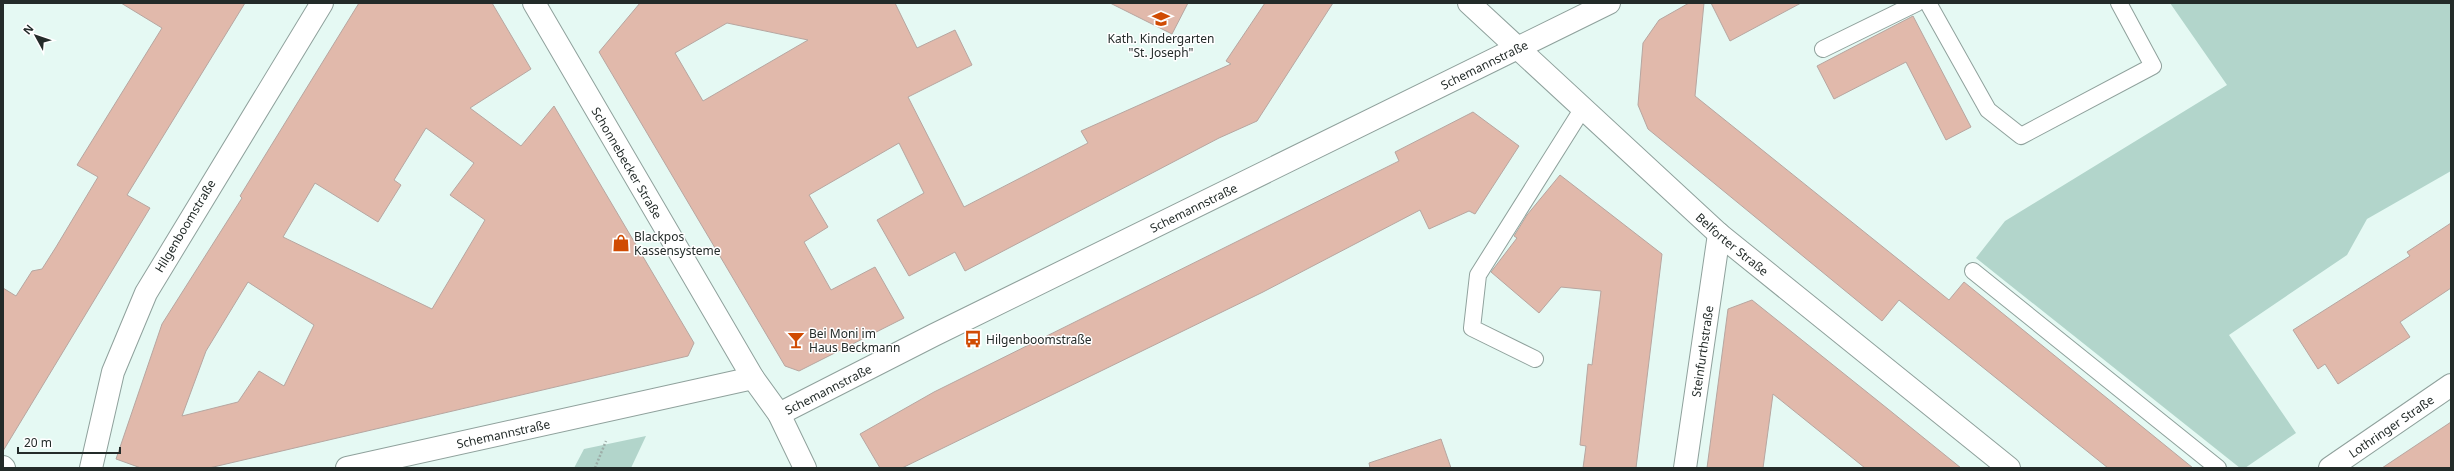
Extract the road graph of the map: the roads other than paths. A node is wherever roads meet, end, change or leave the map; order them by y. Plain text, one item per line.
1 (322, 3) edge
2 (534, 3) edge
3 (1470, 3) edge
4 (1609, 3) edge
5 (1917, 3) edge
6 (1928, 3) edge
7 (2119, 3) edge
8 (1518, 49) junction
9 (1823, 49) dead end
10 (1583, 108) junction
11 (1719, 234) junction
12 (1973, 271) dead end
13 (1535, 359) dead end
14 (753, 378) junction
15 (2451, 384) edge
16 (779, 414) junction
17 (91, 468) edge
18 (347, 468) edge
19 (805, 468) edge
20 (1685, 468) edge
21 (2009, 468) edge
22 (2218, 468) edge
23 (2330, 468) edge

1 - 17 street, Hilgenboomstraße
2 - 14 street, Schonnebecker Straße
3 - 8 street, Belforter Straße
4 - 8 street, Schemannstraße
5 - 9 lane
6 - 7 lane
8 - 10 street, Belforter Straße
8 - 16 street, Schemannstraße
10 - 11 street, Belforter Straße
10 - 13 lane
11 - 20 street, Steinfurthstraße
11 - 21 street, Belforter Straße
12 - 22 lane
14 - 16 street, Schonnebecker Straße
14 - 18 street, Schemannstraße
15 - 23 street, Lothringer Straße
16 - 19 street, Schonnebecker Straße

